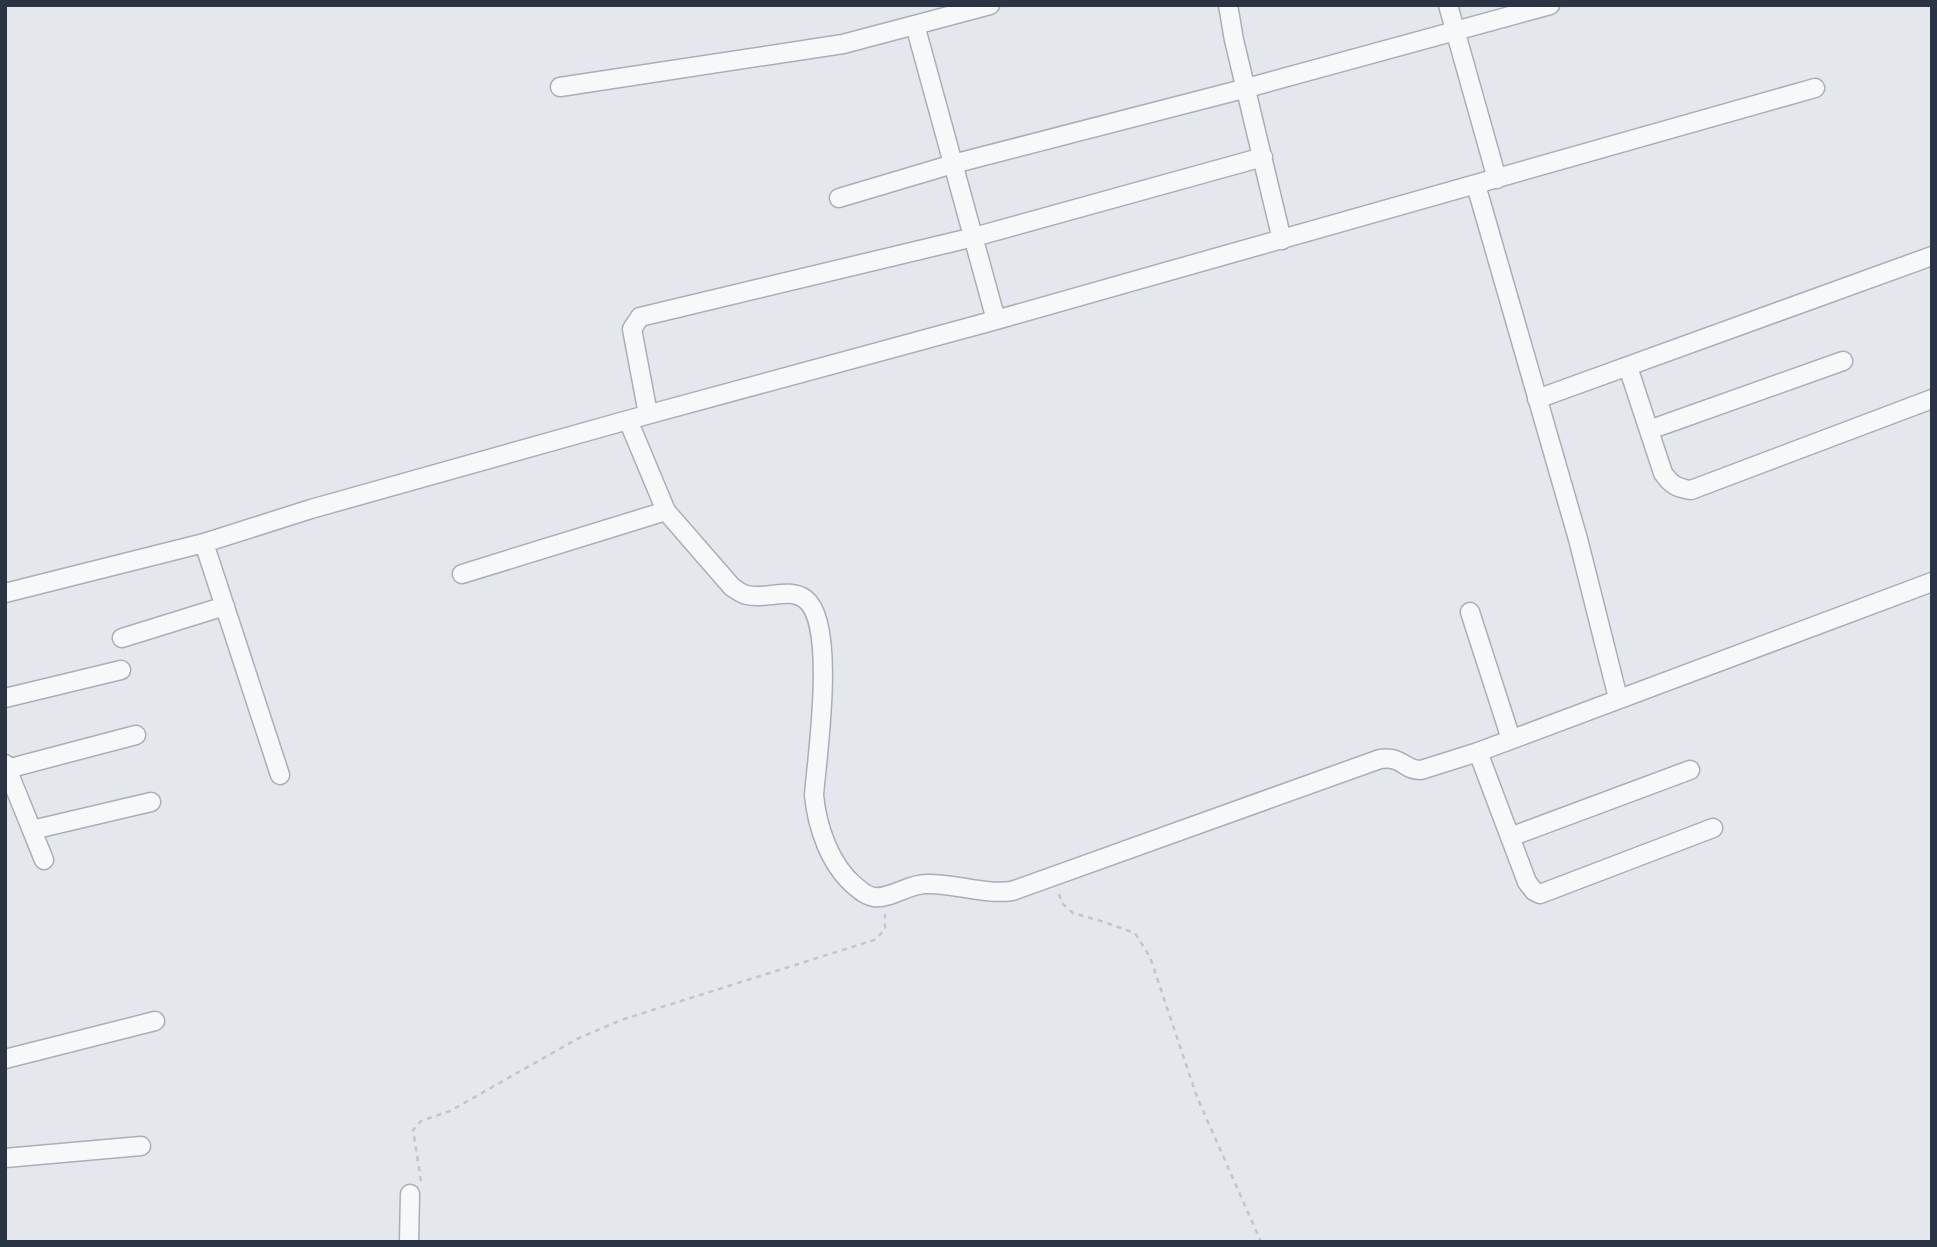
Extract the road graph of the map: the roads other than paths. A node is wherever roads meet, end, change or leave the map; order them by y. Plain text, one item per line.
1 (990, 5) edge
2 (1228, 5) edge
3 (1448, 5) edge
4 (1550, 5) edge
5 (915, 25) junction
6 (1455, 31) junction
7 (559, 87) dead end
8 (1247, 88) junction
9 (1815, 88) dead end
10 (1262, 157) junction
11 (953, 164) junction
12 (1497, 179) junction
13 (1476, 185) junction
14 (839, 198) dead end
15 (974, 237) junction
16 (1282, 240) junction
17 (1931, 257) edge
18 (996, 320) junction
19 (1843, 361) dead end
20 (1628, 367) junction
21 (1537, 399) junction
22 (1932, 399) edge
23 (648, 414) junction
24 (628, 419) junction
25 (1649, 430) junction
26 (666, 511) junction
27 (204, 543) junction
28 (463, 574) dead end
29 (1932, 582) edge
30 (5, 593) edge
31 (225, 606) junction
32 (1470, 612) dead end
33 (122, 638) dead end
34 (121, 670) dead end
35 (5, 698) edge
36 (1618, 698) junction
37 (136, 734) dead end
38 (1511, 739) junction
39 (1478, 752) junction
40 (6, 767) edge
41 (1689, 770) dead end
42 (280, 775) dead end
43 (151, 802) dead end
44 (1713, 828) dead end
45 (32, 830) junction
46 (1510, 837) junction
47 (44, 860) dead end
48 (155, 1021) dead end
49 (5, 1059) edge
50 (141, 1146) dead end
51 (5, 1158) edge
52 (416, 1188) road end
53 (409, 1242) edge

1 - 5 street
2 - 8 street
3 - 6 street
4 - 6 street
5 - 7 street
5 - 11 street
6 - 8 street
6 - 12 street
8 - 10 street
8 - 11 street
9 - 12 street
10 - 15 street
10 - 16 street
11 - 14 street
11 - 15 street
12 - 13 street
13 - 16 street
13 - 21 street
15 - 18 street
15 - 23 street
16 - 18 street
17 - 20 street
18 - 23 street
19 - 25 street
20 - 21 street
20 - 25 street
21 - 36 street
22 - 25 street
23 - 24 street
24 - 26 street
24 - 27 street
26 - 28 street
26 - 39 street
27 - 30 street
27 - 31 street
29 - 36 street
31 - 33 street
31 - 42 street
32 - 38 street
34 - 35 street
36 - 38 street
37 - 40 street
38 - 39 street
39 - 46 street
40 - 45 street
41 - 46 street
43 - 45 street
44 - 46 street
45 - 47 street
48 - 49 street
50 - 51 street
52 - 53 street

